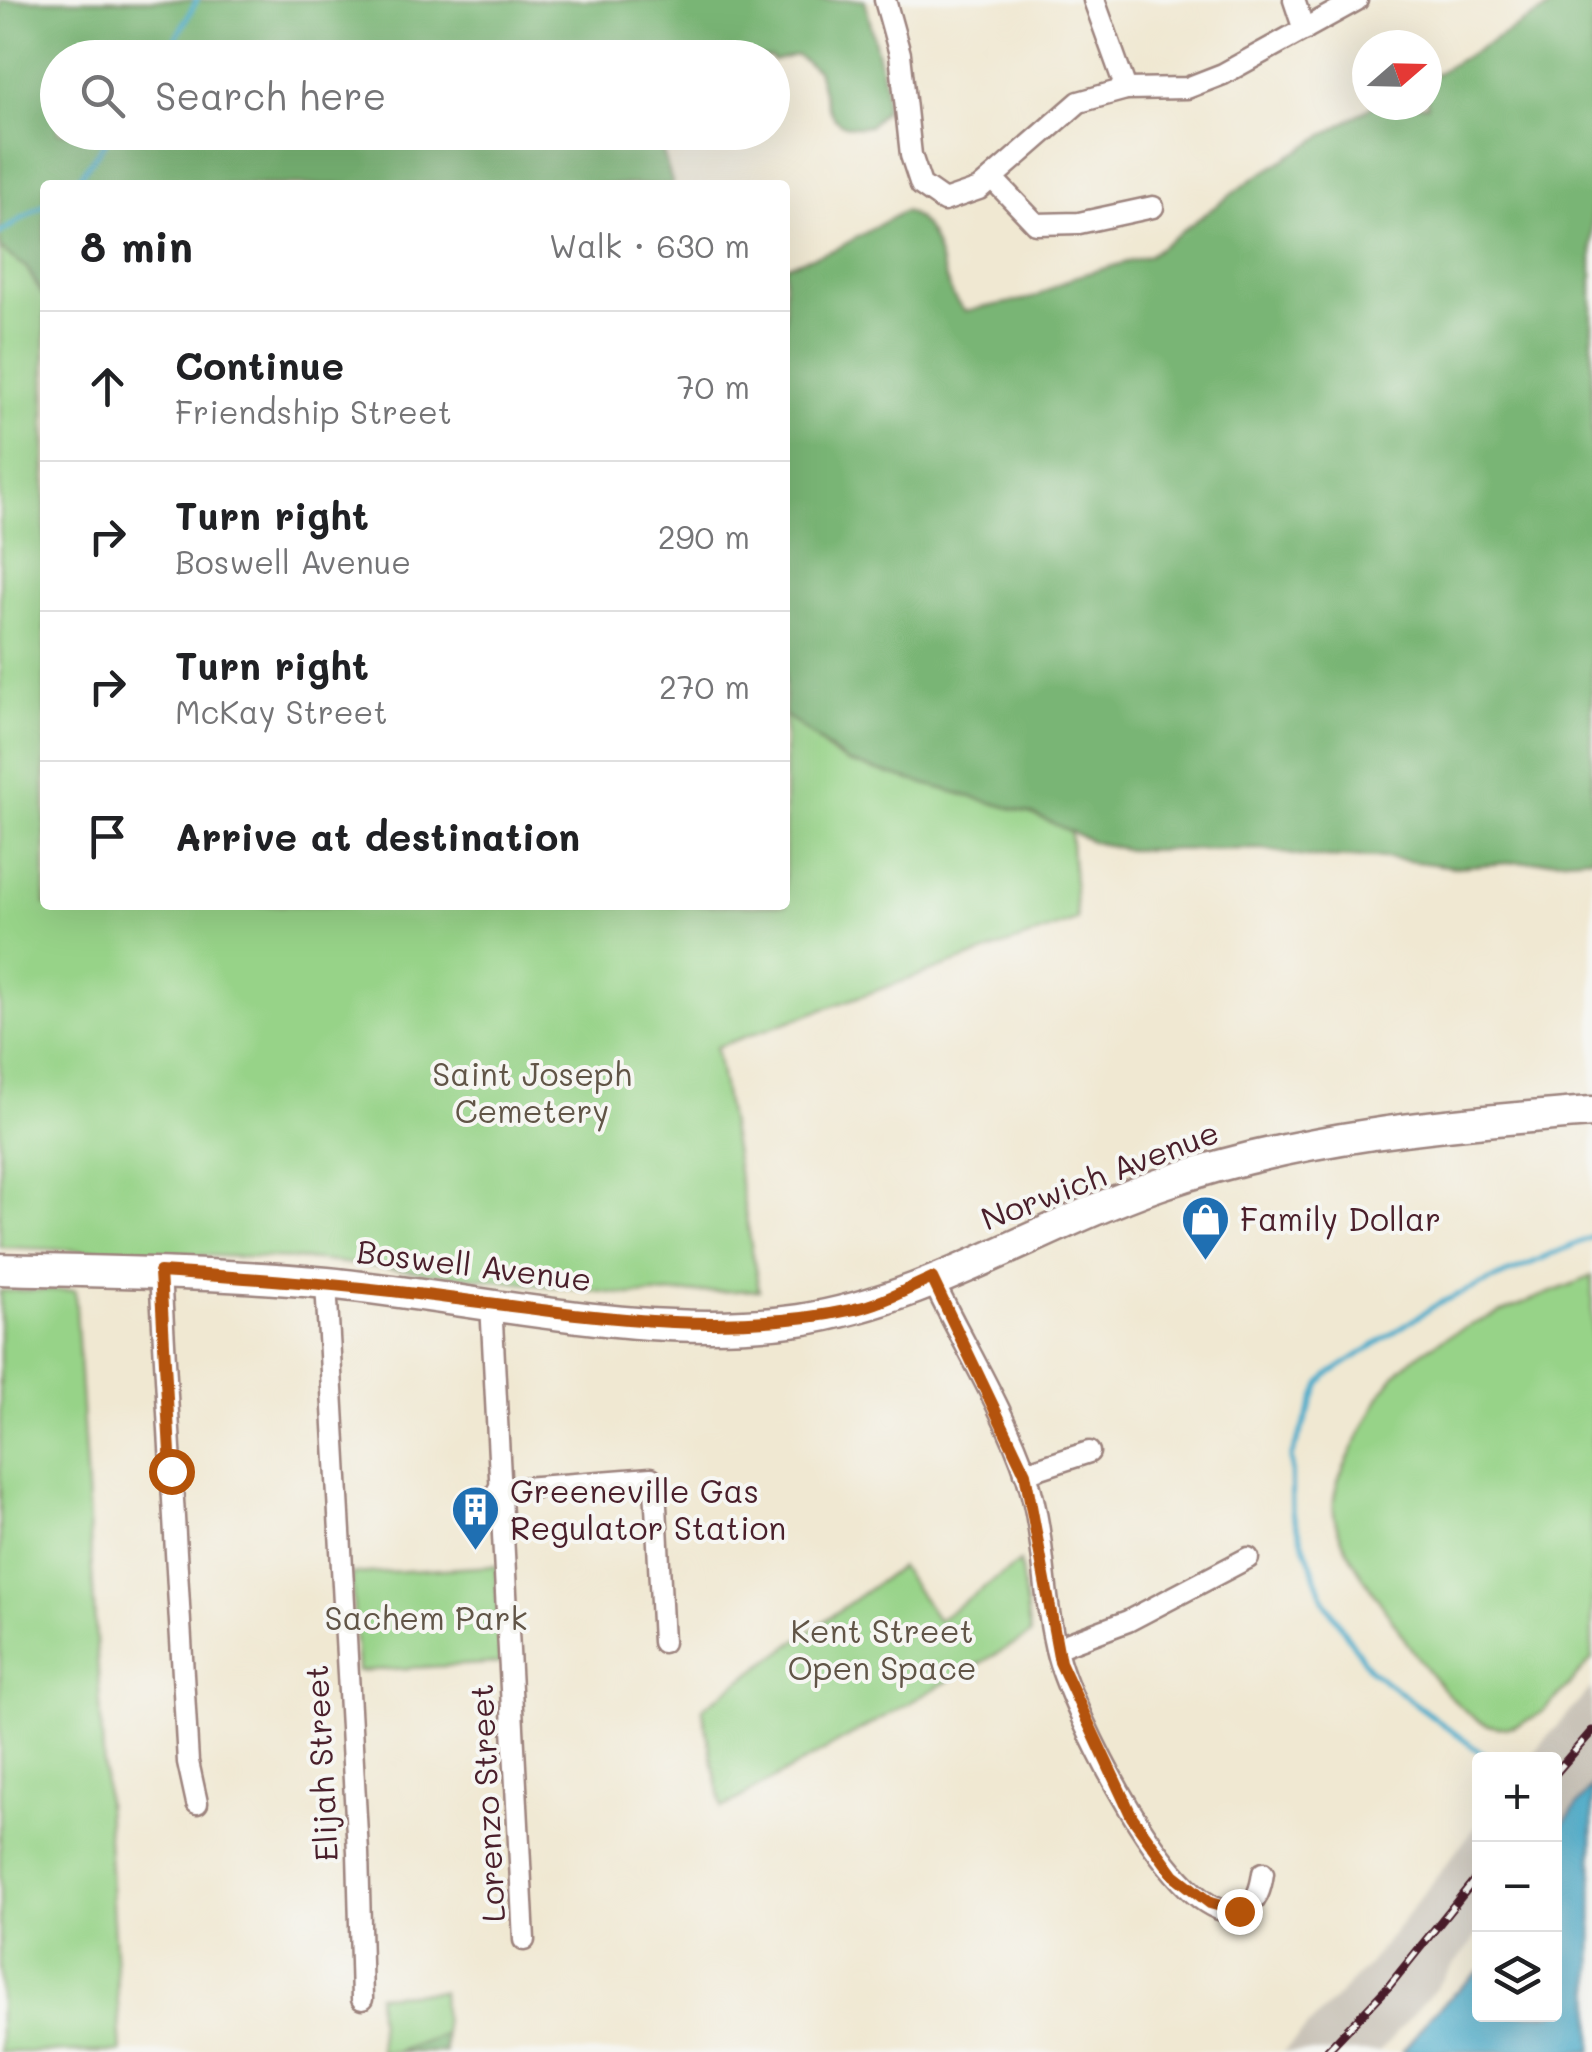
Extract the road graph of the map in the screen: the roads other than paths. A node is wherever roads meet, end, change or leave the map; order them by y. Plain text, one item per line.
1 (885, 0) edge
2 (1094, 0) edge
3 (1294, 0) edge
4 (1357, 0) edge
5 (1304, 30) junction
6 (1126, 89) junction
7 (992, 178) junction
8 (1152, 208) dead end
9 (1592, 1112) edge
10 (0, 1270) edge
11 (160, 1272) junction
12 (932, 1278) junction
13 (326, 1283) junction
14 (491, 1303) junction
15 (1089, 1452) dead end
16 (1025, 1473) junction
17 (498, 1490) junction
18 (1248, 1558) dead end
19 (663, 1642) dead end
20 (1056, 1648) junction
21 (196, 1803) dead end
22 (1263, 1874) dead end
23 (524, 1940) dead end
24 (362, 2000) dead end

1 - 7 street
2 - 6 street
3 - 5 street
4 - 5 street
5 - 6 street
6 - 7 street
7 - 8 street
9 - 12 main road, Norwich Avenue
10 - 11 main road, Boswell Avenue
11 - 13 main road, Boswell Avenue
11 - 21 street
12 - 14 main road, Boswell Avenue
12 - 16 street
13 - 14 main road, Boswell Avenue
13 - 24 street, Elijah Street
14 - 17 street, Lorenzo Street
15 - 16 street
16 - 20 street
17 - 19 street
17 - 23 street, Lorenzo Street
18 - 20 street
20 - 22 street

